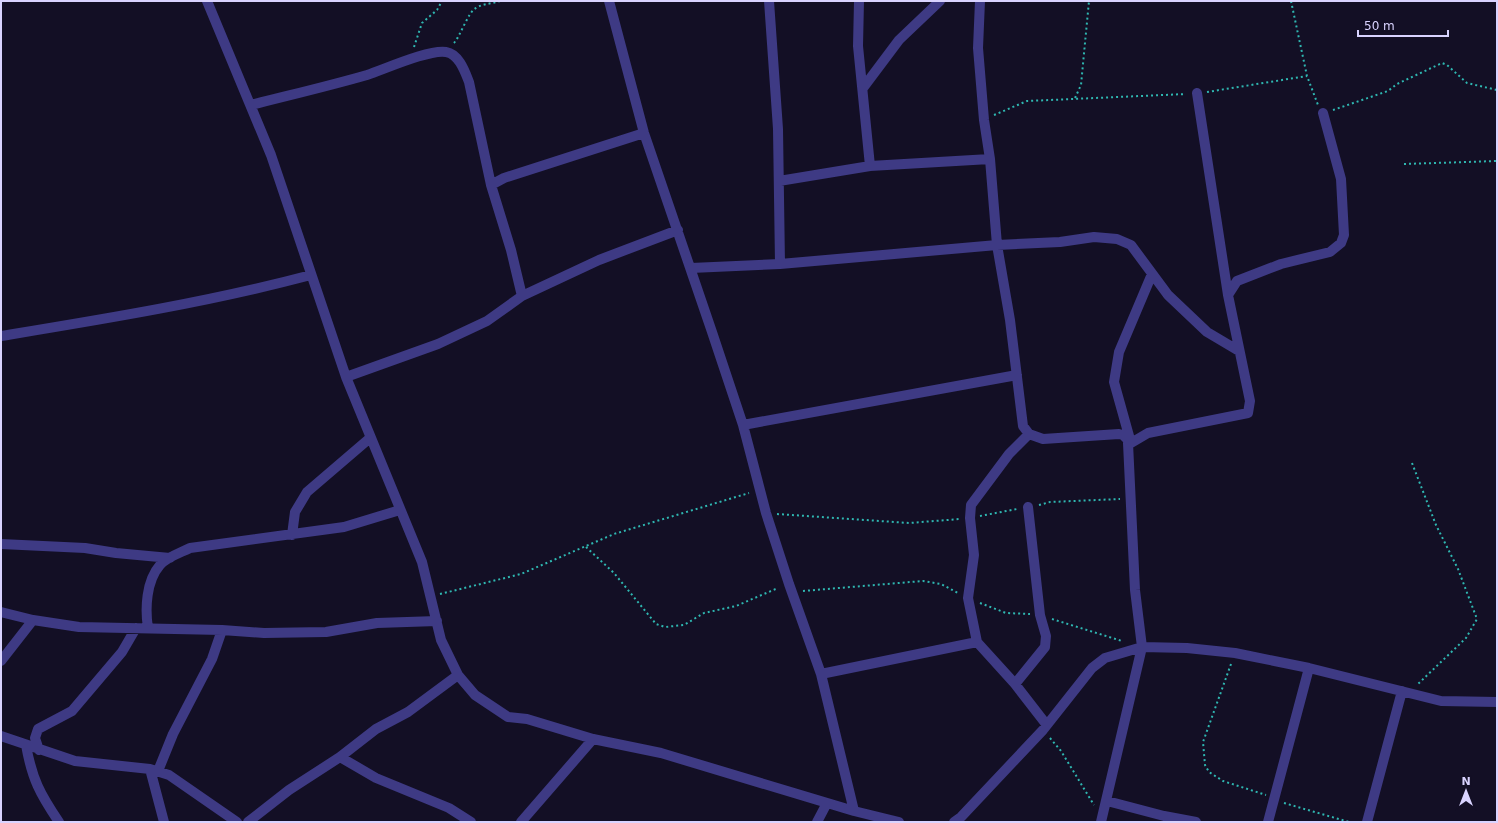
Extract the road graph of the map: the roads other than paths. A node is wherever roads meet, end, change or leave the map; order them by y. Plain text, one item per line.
1 (207, 1) edge
2 (609, 1) edge
3 (769, 1) edge
4 (859, 1) edge
5 (980, 1) edge
6 (935, 2) edge
7 (863, 88) junction
8 (1198, 94) road end
9 (251, 105) junction
10 (1323, 113) road end
11 (644, 133) junction
12 (990, 159) junction
13 (870, 166) junction
14 (779, 181) junction
15 (491, 185) junction
16 (678, 230) junction
17 (997, 245) junction
18 (780, 264) junction
19 (691, 268) junction
20 (1152, 274) junction
21 (311, 275) junction
22 (1228, 295) junction
23 (522, 296) junction
24 (1, 336) edge
25 (1239, 351) junction
26 (1017, 376) junction
27 (346, 377) junction
28 (743, 425) junction
29 (1029, 434) junction
30 (370, 438) junction
31 (1130, 443) junction
32 (1028, 507) road end
33 (400, 510) junction
34 (292, 535) junction
35 (1, 544) edge
36 (170, 558) junction
37 (1, 612) edge
38 (33, 620) junction
39 (437, 621) junction
40 (136, 628) junction
41 (148, 628) junction
42 (222, 630) junction
43 (977, 642) junction
44 (1142, 647) junction
45 (1, 661) edge
46 (1309, 668) junction
47 (821, 674) junction
48 (458, 675) junction
49 (1015, 684) junction
50 (1404, 692) junction
51 (1497, 702) edge
52 (1045, 727) junction
53 (1, 736) edge
54 (593, 738) junction
55 (26, 745) junction
56 (38, 750) junction
57 (340, 756) junction
58 (154, 770) junction
59 (1107, 801) junction
60 (827, 803) junction
61 (854, 811) junction
62 (1102, 820) edge
63 (59, 822) edge
64 (164, 822) edge
65 (236, 822) edge
66 (248, 822) edge
67 (471, 822) edge
68 (521, 822) edge
69 (817, 822) edge
70 (899, 822) edge
71 (954, 822) edge
72 (1196, 822) edge
73 (1268, 822) edge
74 (1367, 822) edge

1 - 9 street
2 - 11 street
3 - 14 street
4 - 7 street
5 - 12 street
6 - 7 street
7 - 13 street
8 - 22 street
9 - 15 street
9 - 21 street
10 - 22 street
11 - 15 street
11 - 16 street
12 - 13 street
12 - 17 street
13 - 14 street
14 - 18 street
15 - 23 street
16 - 19 street
16 - 23 street
17 - 18 street
17 - 20 street
17 - 26 street
18 - 19 street
19 - 28 street
20 - 25 street
20 - 31 street
21 - 24 street
21 - 27 street
22 - 25 street
23 - 27 street
25 - 31 street
26 - 28 street
26 - 29 street
27 - 30 street
28 - 47 street
29 - 31 street
29 - 43 street
30 - 33 street
30 - 34 street
31 - 44 street
32 - 49 street
33 - 34 street
33 - 39 street
34 - 36 street
35 - 36 street
36 - 41 street
37 - 38 street
38 - 40 street
38 - 45 street
39 - 42 street
39 - 48 street
40 - 41 street
40 - 56 street
41 - 42 street
42 - 58 street
43 - 47 street
43 - 49 street
44 - 46 street
44 - 52 street
44 - 59 street
46 - 50 street
46 - 73 street
47 - 61 street
48 - 54 street
48 - 57 street
49 - 52 street
50 - 51 street
50 - 74 street
52 - 71 street
53 - 55 street
54 - 60 street
54 - 68 street
55 - 56 street
55 - 63 street
56 - 58 street
57 - 66 street
57 - 67 street
58 - 64 street
58 - 65 street
59 - 62 street
59 - 72 street
60 - 61 street
60 - 69 street
61 - 70 street

